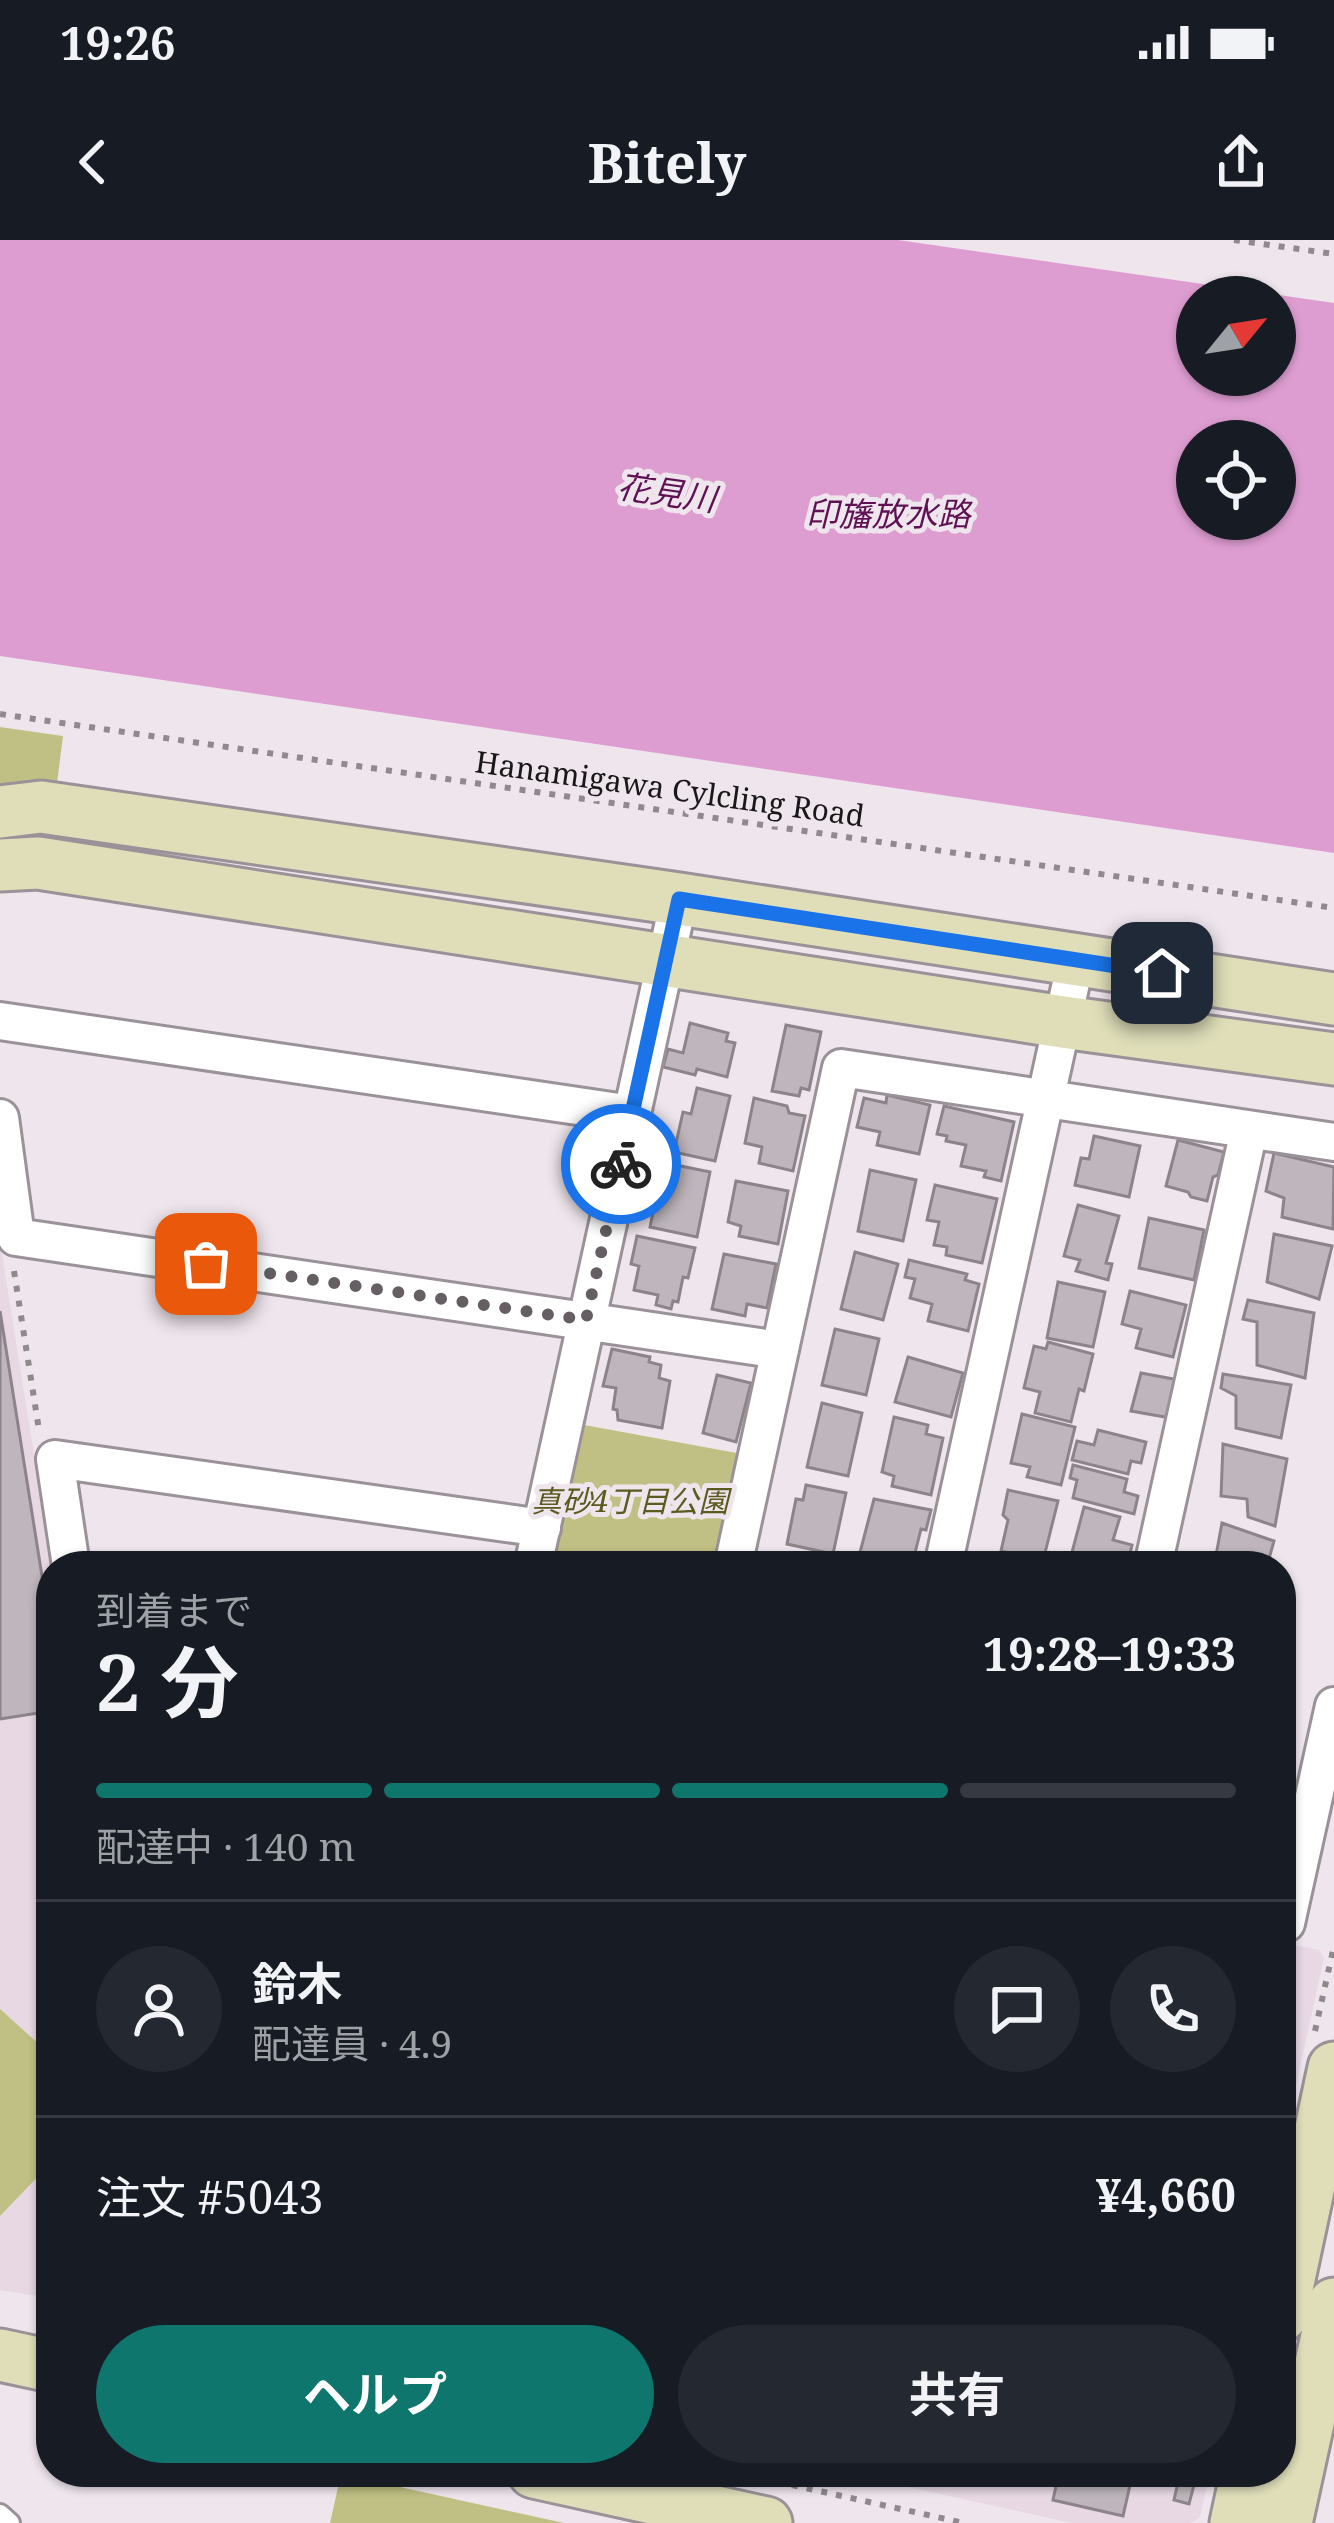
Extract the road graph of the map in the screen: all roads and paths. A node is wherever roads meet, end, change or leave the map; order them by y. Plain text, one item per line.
1 (1234, 240) edge
2 (1334, 254) edge
3 (0, 714) edge
4 (0, 812) edge
5 (0, 865) edge
6 (679, 899) junction
7 (1334, 908) edge
8 (665, 959) junction
9 (1076, 961) junction
10 (1334, 999) edge
11 (0, 1021) edge
12 (1063, 1022) junction
13 (1334, 1058) edge
14 (1047, 1100) junction
15 (632, 1114) junction
16 (0, 1118) edge
17 (1249, 1130) junction
18 (1334, 1142) edge
19 (16, 1237) junction
20 (586, 1320) junction
21 (779, 1350) junction
22 (55, 1459) junction
23 (542, 1528) junction
24 (68, 1551) edge
25 (537, 1551) edge
26 (736, 1551) edge
27 (946, 1551) edge
28 (1156, 1551) edge
29 (1334, 1706) edge
30 (1330, 1745) edge
31 (1296, 1883) edge
32 (1334, 2073) edge
33 (1296, 2247) edge
34 (1334, 2304) edge
35 (0, 2355) edge
36 (36, 2363) edge
37 (1296, 2477) edge
38 (649, 2487) edge
39 (1244, 2487) edge
40 (1294, 2487) edge
41 (772, 2503) edge
42 (0, 2514) edge
43 (10, 2523) edge
44 (964, 2523) edge
45 (1237, 2523) edge
46 (1286, 2523) edge

1 - 2 path
3 - 7 path, Hanamigawa Cylcling Road
4 - 6 street
5 - 8 street
6 - 8 street
6 - 9 street
8 - 12 street
8 - 15 street
9 - 10 street
9 - 12 street
11 - 15 street
12 - 13 street
12 - 14 street
14 - 17 street
14 - 21 street
14 - 27 street
15 - 20 street
16 - 19 street
17 - 18 street
17 - 28 street
19 - 20 street
19 - 22 path
20 - 21 street
20 - 23 street
21 - 26 street
22 - 23 street
22 - 24 street
23 - 25 street
29 - 30 street
30 - 31 street
32 - 33 street
34 - 37 street
35 - 36 street
38 - 41 street
39 - 45 street
40 - 46 street
41 - 44 path
42 - 43 lane

